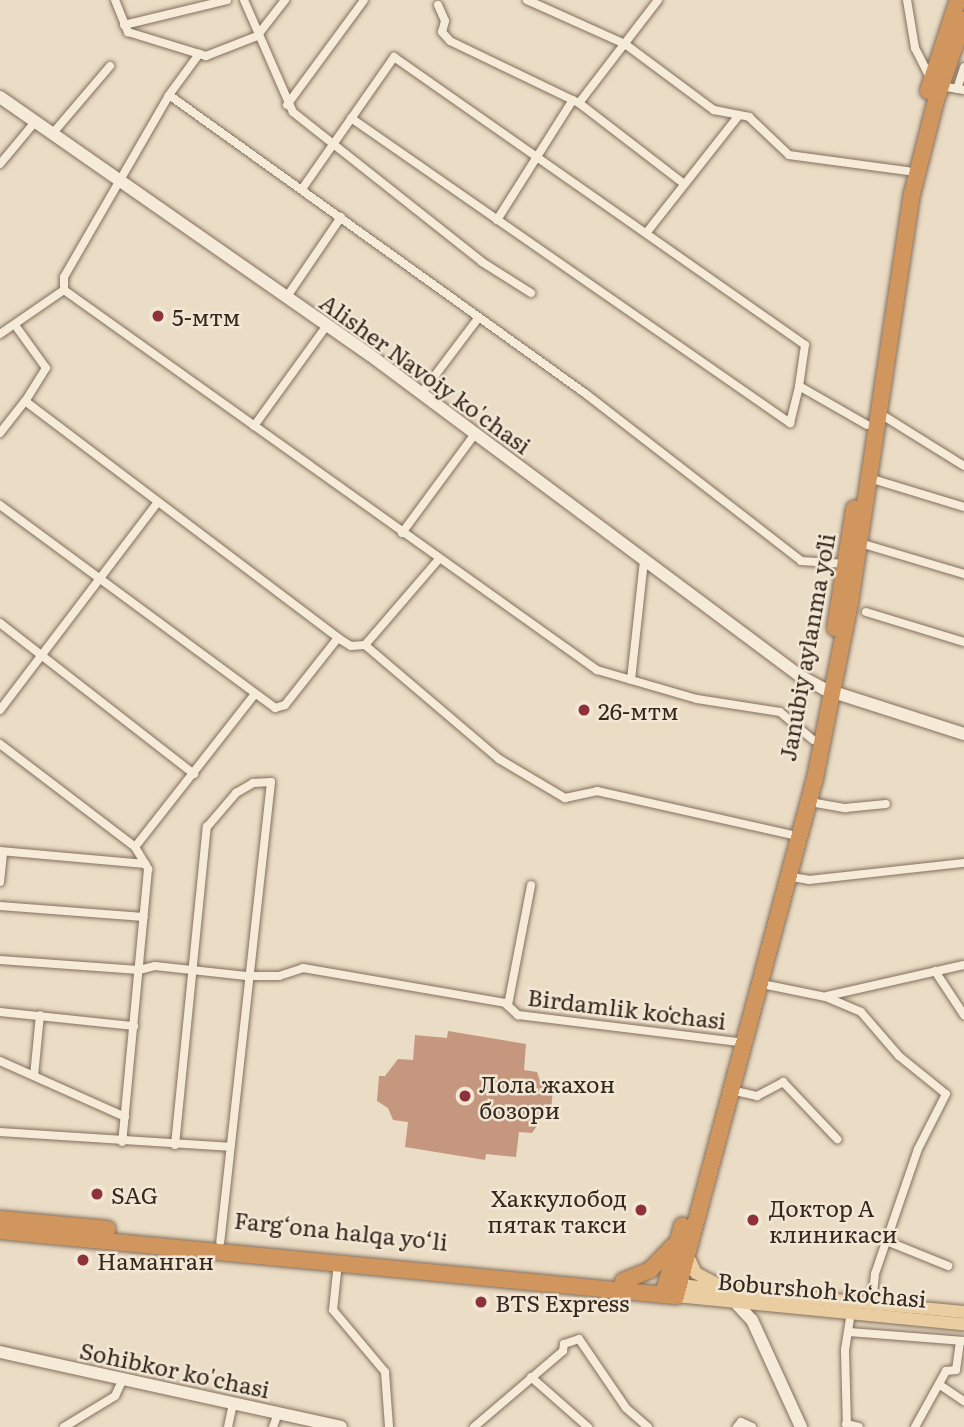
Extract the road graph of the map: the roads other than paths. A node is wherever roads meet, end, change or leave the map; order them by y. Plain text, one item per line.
1 (115, 0) edge
2 (227, 0) edge
3 (244, 0) edge
4 (285, 0) edge
5 (364, 0) edge
6 (447, 0) edge
7 (527, 0) edge
8 (658, 0) edge
9 (907, 0) edge
10 (958, 0) edge
11 (437, 2) edge
12 (964, 20) edge
13 (124, 25) junction
14 (257, 36) junction
15 (625, 44) junction
16 (198, 54) junction
17 (110, 65) dead end
18 (964, 67) edge
19 (936, 83) junction
20 (961, 89) edge
21 (169, 95) junction
22 (0, 97) edge
23 (576, 102) junction
24 (287, 105) junction
25 (739, 115) junction
26 (351, 118) junction
27 (36, 122) junction
28 (53, 133) junction
29 (333, 143) junction
30 (538, 156) junction
31 (0, 164) edge
32 (908, 171) junction
33 (123, 180) junction
34 (684, 184) junction
35 (302, 189) junction
36 (341, 217) junction
37 (497, 220) junction
38 (646, 232) junction
39 (64, 290) junction
40 (531, 293) dead end
41 (286, 298) junction
42 (479, 317) junction
43 (15, 325) junction
44 (327, 326) junction
45 (0, 334) edge
46 (799, 386) junction
47 (421, 394) junction
48 (25, 401) junction
49 (873, 419) junction
50 (254, 426) junction
51 (0, 433) edge
52 (475, 434) junction
53 (964, 466) edge
54 (869, 478) junction
55 (158, 502) junction
56 (0, 505) edge
57 (964, 507) edge
58 (402, 533) junction
59 (860, 543) junction
60 (439, 559) junction
61 (644, 560) junction
62 (846, 564) junction
63 (964, 574) edge
64 (98, 579) junction
65 (866, 612) dead end
66 (0, 623) edge
67 (338, 638) junction
68 (964, 642) edge
69 (366, 645) junction
70 (42, 655) junction
71 (631, 680) junction
72 (829, 691) junction
73 (255, 694) junction
74 (0, 710) edge
75 (964, 734) edge
76 (813, 740) junction
77 (0, 744) edge
78 (194, 774) junction
79 (810, 802) junction
80 (886, 804) dead end
81 (792, 835) junction
82 (135, 847) junction
83 (1, 851) edge
84 (964, 863) edge
85 (145, 864) junction
86 (791, 877) junction
87 (0, 882) edge
88 (531, 886) dead end
89 (0, 906) edge
90 (144, 917) junction
91 (0, 960) edge
92 (964, 965) edge
93 (193, 969) junction
94 (139, 970) junction
95 (935, 971) junction
96 (246, 976) junction
97 (762, 984) junction
98 (827, 997) junction
99 (508, 1005) junction
100 (0, 1012) edge
101 (40, 1015) junction
102 (964, 1015) edge
103 (134, 1026) junction
104 (741, 1042) junction
105 (0, 1061) edge
106 (34, 1076) junction
107 (731, 1090) junction
108 (125, 1118) junction
109 (0, 1132) edge
110 (837, 1139) dead end
111 (122, 1142) junction
112 (175, 1145) junction
113 (229, 1147) junction
114 (0, 1219) edge
115 (0, 1231) edge
116 (220, 1241) junction
117 (889, 1242) junction
118 (683, 1245) junction
119 (338, 1262) junction
120 (948, 1266) dead end
121 (623, 1281) junction
122 (671, 1290) junction
123 (732, 1295) junction
124 (872, 1303) junction
125 (851, 1312) junction
126 (964, 1312) edge
127 (964, 1324) edge
128 (849, 1332) junction
129 (962, 1341) edge
130 (0, 1352) edge
131 (960, 1371) edge
132 (531, 1377) junction
133 (123, 1379) junction
134 (940, 1385) junction
135 (964, 1401) edge
136 (233, 1403) junction
137 (278, 1413) junction
138 (846, 1425) edge
139 (64, 1427) edge
140 (228, 1427) edge
141 (273, 1427) edge
142 (341, 1427) edge
143 (389, 1427) edge
144 (474, 1427) edge
145 (588, 1427) edge
146 (648, 1427) edge
147 (737, 1427) edge
148 (752, 1427) edge
149 (801, 1427) edge
150 (859, 1427) edge
151 (915, 1427) edge

1 - 13 street
2 - 13 street
3 - 14 street
4 - 14 street
5 - 24 street
6 - 11 street
7 - 15 street
8 - 15 street
9 - 19 street
10 - 19 highway, Janubiy aylanma yoʻli
11 - 23 street
12 - 19 highway, Janubiy aylanma yoʻli
13 - 16 street
14 - 16 street
14 - 24 street
15 - 23 street
15 - 25 street
16 - 21 street
17 - 28 street
18 - 20 street
19 - 20 street
19 - 32 highway, Janubiy aylanma yoʻli
19 - 49 highway, Janubiy aylanma yoʻli
21 - 33 street
21 - 35 street
22 - 27 main road, Alisher Navoiy ko'chasi
23 - 30 street
23 - 34 street
24 - 29 street
25 - 32 street
25 - 34 street
26 - 29 street
26 - 30 street
26 - 37 street
27 - 28 main road, Alisher Navoiy ko'chasi
27 - 31 street
28 - 33 main road, Alisher Navoiy ko'chasi
29 - 35 street
29 - 40 street
30 - 37 street
30 - 38 street
32 - 49 highway, Janubiy aylanma yoʻli
33 - 39 street
33 - 41 main road, Alisher Navoiy ko'chasi
34 - 38 street
35 - 36 street
36 - 41 street
36 - 42 street
37 - 46 street
38 - 46 street
39 - 43 street
39 - 50 street
41 - 44 main road, Alisher Navoiy ko'chasi
42 - 47 street
42 - 62 street
43 - 45 street
43 - 48 street
44 - 47 main road, Alisher Navoiy ko'chasi
44 - 50 street
46 - 49 street
47 - 52 main road, Alisher Navoiy ko'chasi
48 - 51 street
48 - 55 street
49 - 53 street
49 - 54 highway, Janubiy aylanma yoʻli
49 - 62 highway, Janubiy aylanma yoʻli
50 - 58 street
52 - 58 street
52 - 61 main road, Alisher Navoiy ko'chasi
54 - 57 street
54 - 59 highway, Janubiy aylanma yoʻli
55 - 64 street
55 - 67 street
56 - 64 street
58 - 60 street
59 - 63 street
59 - 72 highway, Janubiy aylanma yoʻli
60 - 69 street
60 - 71 street
61 - 71 street
61 - 72 main road, Alisher Navoiy ko'chasi
62 - 72 highway, Janubiy aylanma yoʻli
64 - 70 street
64 - 73 street
65 - 68 street
66 - 70 street
67 - 69 street
67 - 73 street
69 - 81 street
70 - 74 street
70 - 78 street
71 - 76 street
72 - 75 main road, Alisher Navoiy ko'chasi
72 - 76 highway, Janubiy aylanma yoʻli
72 - 79 highway, Janubiy aylanma yoʻli
73 - 78 street
76 - 81 highway, Janubiy aylanma yoʻli
77 - 82 street
78 - 82 street
79 - 80 street
79 - 86 highway, Janubiy aylanma yoʻli
81 - 104 highway, Janubiy aylanma yoʻli
82 - 85 street
83 - 85 street
83 - 87 street
84 - 86 street
85 - 90 street
86 - 97 highway, Janubiy aylanma yoʻli
88 - 99 street, Birdamlik koʻchasi
89 - 90 street
90 - 94 street
91 - 94 street, Birdamlik koʻchasi
92 - 95 street
93 - 94 street, Birdamlik koʻchasi
93 - 96 street, Birdamlik koʻchasi
93 - 96 street
93 - 112 street
94 - 103 street
95 - 98 street
95 - 102 street
96 - 99 street, Birdamlik koʻchasi
96 - 113 street
97 - 98 street
97 - 104 highway, Janubiy aylanma yoʻli
98 - 117 street
99 - 104 street, Birdamlik koʻchasi
100 - 101 street
101 - 103 street
101 - 106 street
103 - 108 street
104 - 107 highway, Janubiy aylanma yoʻli
104 - 118 highway, Janubiy aylanma yoʻli
105 - 106 street
106 - 108 street
107 - 110 street
107 - 118 highway, Janubiy aylanma yoʻli
108 - 111 street
109 - 111 street
111 - 112 street
112 - 113 street
113 - 116 street
114 - 116 highway, Farg‘ona halqa yo‘li
115 - 119 highway, Farg‘ona halqa yo‘li
116 - 121 highway, Farg‘ona halqa yo‘li
117 - 120 street
117 - 124 street
118 - 121 highway
118 - 122 highway, Janubiy aylanma yoʻli
118 - 123 main road
119 - 122 highway, Farg‘ona halqa yo‘li
119 - 143 street
121 - 122 highway, Farg‘ona halqa yo‘li
122 - 123 main road, Boburshoh koʻchasi
123 - 124 main road
123 - 125 main road, Boburshoh koʻchasi
123 - 149 main road
124 - 126 main road
125 - 127 main road, Boburshoh koʻchasi
125 - 128 street
128 - 129 street
128 - 138 street
129 - 131 street
130 - 133 main road, Sohibkor ko'chasi
131 - 134 street
132 - 144 street
132 - 145 street
132 - 146 street
133 - 136 main road, Sohibkor ko'chasi
133 - 139 street
134 - 135 street
134 - 151 street
136 - 137 main road, Sohibkor ko'chasi
136 - 140 street
137 - 141 street
137 - 142 main road, Sohibkor ko'chasi
138 - 150 street
147 - 148 street

